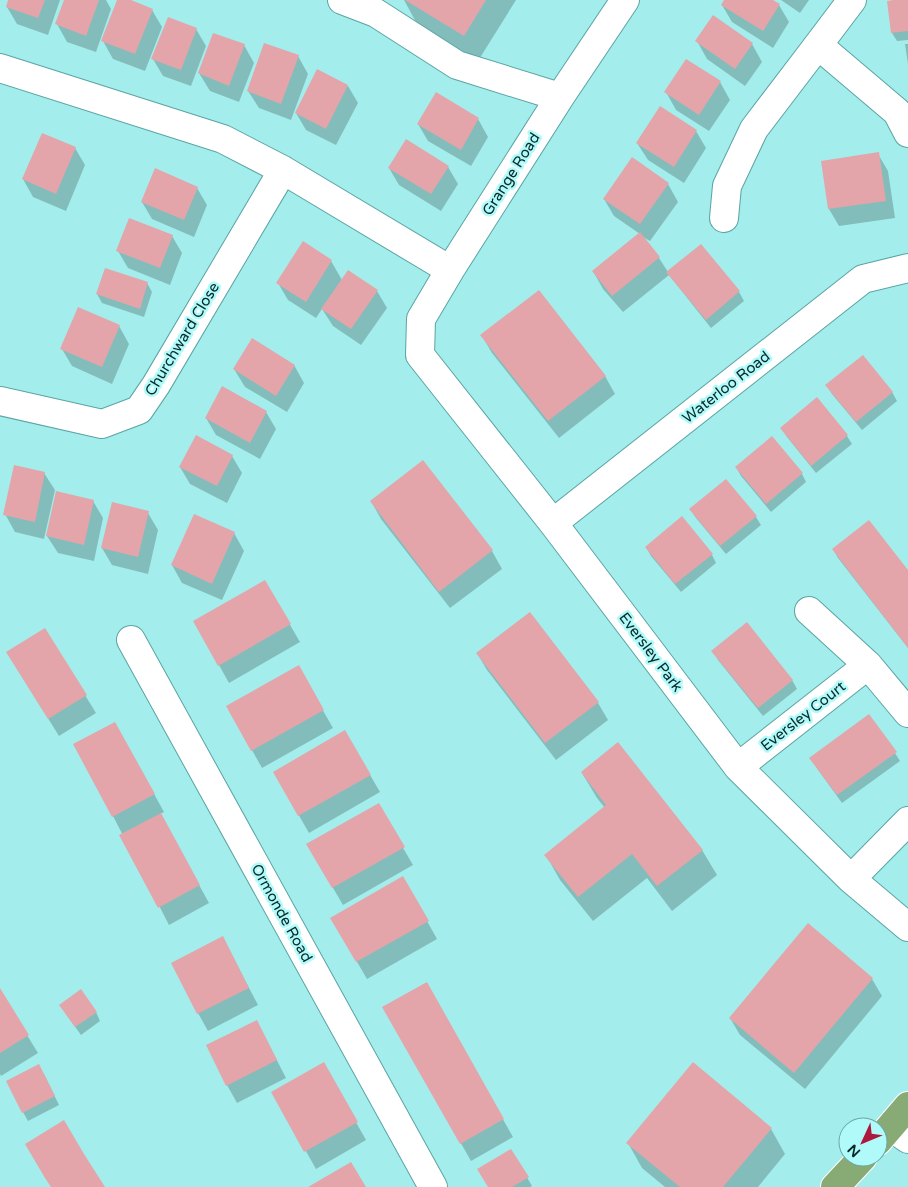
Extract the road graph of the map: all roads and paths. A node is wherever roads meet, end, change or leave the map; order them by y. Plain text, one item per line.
1 (342, 0) edge
2 (625, 0) edge
3 (852, 0) edge
4 (818, 45) junction
5 (0, 68) edge
6 (560, 97) junction
7 (908, 133) edge
8 (283, 170) junction
9 (724, 218) dead end
10 (908, 268) edge
11 (450, 270) junction
12 (420, 355) joint
13 (0, 401) edge
14 (553, 523) junction
15 (809, 611) dead end
16 (131, 640) dead end
17 (868, 664) junction
18 (908, 713) edge
19 (738, 766) junction
20 (908, 821) edge
21 (851, 879) junction
22 (908, 927) edge
23 (908, 1106) edge
24 (892, 1136) edge
25 (854, 1167) edge
26 (432, 1187) edge
27 (835, 1187) edge

1 - 6 street
2 - 6 street, Grange Road
3 - 4 street
4 - 7 street
4 - 9 street
5 - 8 street
6 - 11 street, Grange Road
8 - 11 street
8 - 13 street, Churchward Close
10 - 14 street, Waterloo Road
11 - 12 street, Grange Road
12 - 14 street, Eversley Park
14 - 19 street, Eversley Park
15 - 17 street
16 - 26 street, Ormonde Road
17 - 18 street
17 - 19 street, Eversley Court
19 - 21 street, Eversley Park
20 - 21 street
21 - 22 street, Eversley Park
23 - 24 highway
25 - 27 highway

